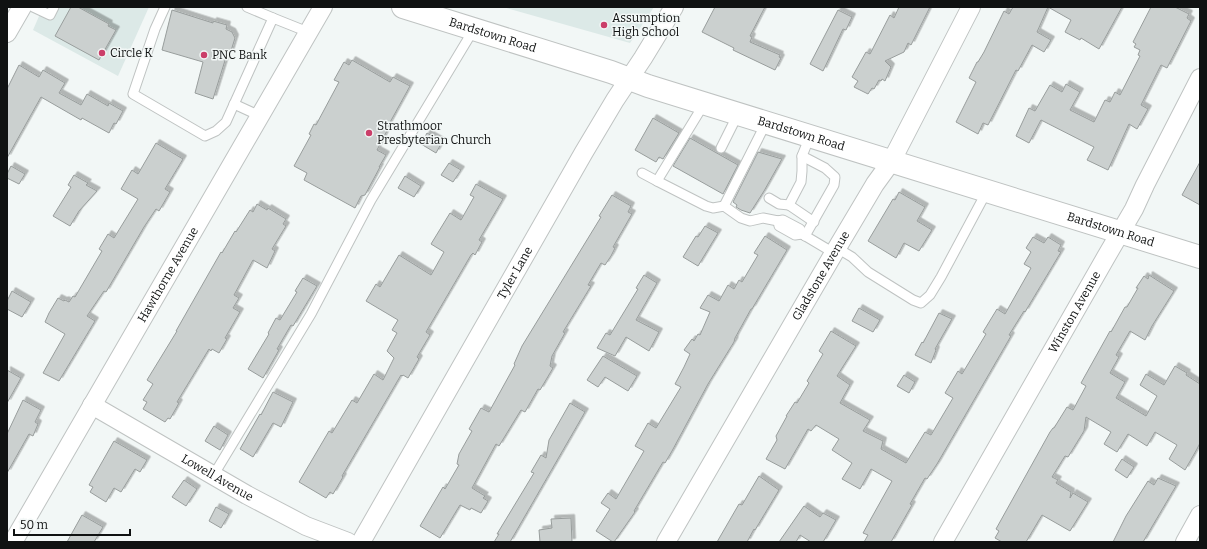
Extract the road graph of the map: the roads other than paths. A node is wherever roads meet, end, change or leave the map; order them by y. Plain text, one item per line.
1 (22, 7) edge
2 (33, 7) edge
3 (54, 7) edge
4 (165, 7) edge
5 (246, 7) edge
6 (323, 7) edge
7 (403, 7) edge
8 (674, 7) edge
9 (971, 7) edge
10 (273, 18) junction
11 (474, 29) junction
12 (8, 30) edge
13 (308, 32) junction
14 (1200, 78) edge
15 (628, 79) junction
16 (234, 104) junction
17 (704, 104) junction
18 (738, 114) junction
19 (260, 116) junction
20 (766, 123) junction
21 (806, 146) junction
22 (721, 148) dead end
23 (890, 162) junction
24 (642, 173) dead end
25 (657, 181) junction
26 (987, 191) junction
27 (769, 198) dead end
28 (789, 205) junction
29 (724, 206) junction
30 (814, 222) junction
31 (1120, 232) junction
32 (804, 235) junction
33 (835, 250) junction
34 (1200, 257) edge
35 (92, 405) junction
36 (213, 476) junction
37 (1200, 515) edge
38 (13, 542) edge
39 (348, 542) edge
40 (361, 542) edge
41 (666, 542) edge
42 (943, 542) edge
43 (1185, 542) edge

1 - 12 street
2 - 3 lane
4 - 16 lane
5 - 10 lane
6 - 13 street, Hawthorne Avenue
7 - 11 main road, Bardstown Road
8 - 15 street, Tyler Lane
9 - 23 street, Gladstone Avenue
10 - 13 lane
10 - 16 lane
11 - 15 main road, Bardstown Road
11 - 36 lane
13 - 19 street, Hawthorne Avenue
14 - 31 street, Winston Avenue
15 - 17 main road, Bardstown Road
15 - 40 street, Tyler Lane
16 - 19 lane
17 - 18 main road, Bardstown Road
17 - 25 lane
18 - 20 main road, Bardstown Road
18 - 22 lane
19 - 35 street, Hawthorne Avenue
20 - 21 main road, Bardstown Road
20 - 29 lane
21 - 23 main road, Bardstown Road
21 - 28 lane
21 - 30 lane
23 - 26 main road, Bardstown Road
23 - 33 street, Gladstone Avenue
24 - 25 lane
25 - 29 lane
26 - 31 main road, Bardstown Road
26 - 33 lane
27 - 28 lane
28 - 30 lane
29 - 32 lane
30 - 32 lane
31 - 34 main road, Bardstown Road
31 - 42 street, Winston Avenue
32 - 33 lane
33 - 41 street, Gladstone Avenue
35 - 36 street, Lowell Avenue
35 - 38 street, Hawthorne Avenue
36 - 39 street, Lowell Avenue
37 - 43 street

